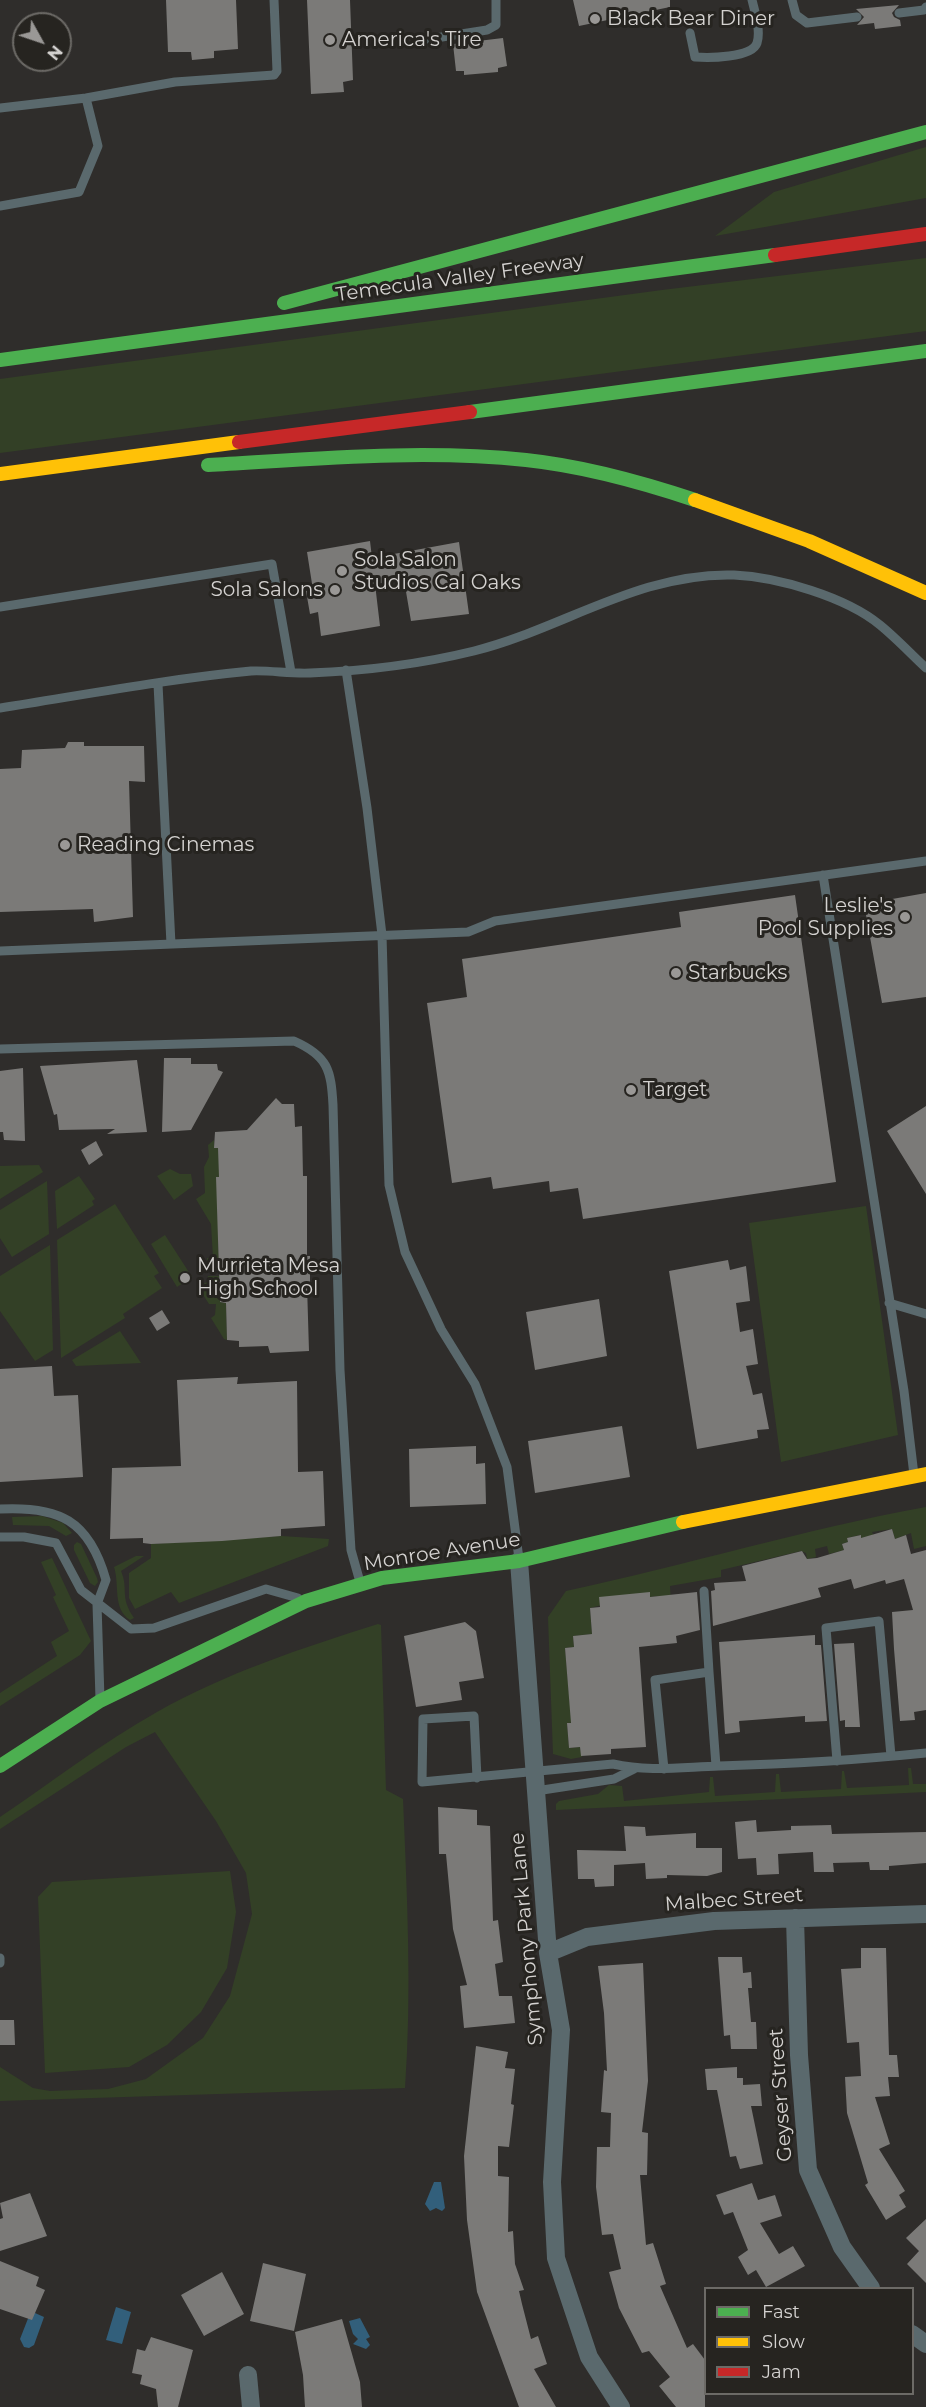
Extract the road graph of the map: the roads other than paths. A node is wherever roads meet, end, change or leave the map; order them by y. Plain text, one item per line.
1 (274, 0) edge
2 (496, 0) edge
3 (752, 0) edge
4 (792, 0) edge
5 (926, 7) edge
6 (899, 13) dead end
7 (857, 17) dead end
8 (690, 33) dead end
9 (429, 39) dead end
10 (86, 98) junction
11 (0, 108) edge
12 (926, 132) edge
13 (0, 206) edge
14 (926, 228) edge
15 (926, 234) edge
16 (850, 243) junction
17 (133, 342) junction
18 (926, 351) edge
19 (0, 360) edge
20 (87, 462) junction
21 (166, 465) dead end
22 (188, 466) dead end
23 (0, 474) edge
24 (926, 593) edge
25 (0, 607) edge
26 (926, 668) edge
27 (346, 670) junction
28 (291, 672) junction
29 (158, 684) junction
30 (0, 708) edge
31 (926, 861) edge
32 (823, 875) junction
33 (382, 935) junction
34 (171, 944) junction
35 (0, 951) edge
36 (0, 1049) edge
37 (889, 1303) junction
38 (926, 1314) edge
39 (920, 1474) edge
40 (0, 1509) edge
41 (0, 1537) edge
42 (519, 1561) junction
43 (361, 1584) junction
44 (704, 1591) dead end
45 (306, 1601) junction
46 (97, 1604) junction
47 (709, 1672) junction
48 (100, 1701) junction
49 (926, 1753) edge
50 (891, 1756) junction
51 (837, 1761) junction
52 (600, 1765) junction
53 (0, 1766) edge
54 (716, 1766) junction
55 (634, 1769) junction
56 (664, 1769) junction
57 (535, 1771) junction
58 (477, 1778) junction
59 (602, 1781) junction
60 (536, 1791) junction
61 (926, 1914) edge
62 (795, 1918) junction
63 (548, 1953) junction
64 (0, 1958) edge
65 (0, 1963) edge
66 (870, 2287) edge
67 (248, 2375) dead end
68 (251, 2407) edge
69 (621, 2407) edge

1 - 10 lane
2 - 9 lane
3 - 8 lane
4 - 7 lane
5 - 6 lane
10 - 11 lane
10 - 13 lane
12 - 17 main road
14 - 16 main road
15 - 16 main road, Temecula Valley Freeway
16 - 17 main road, Temecula Valley Freeway
17 - 19 main road, Temecula Valley Freeway
18 - 20 main road
20 - 21 main road
20 - 23 main road
22 - 24 main road
25 - 28 lane
26 - 27 lane
27 - 28 lane
27 - 33 lane
28 - 29 lane
29 - 30 lane
29 - 34 lane
31 - 32 lane
32 - 33 lane
32 - 37 lane
33 - 34 lane
33 - 42 lane
34 - 35 lane
36 - 43 lane
37 - 38 lane
37 - 39 lane
39 - 42 main road, Monroe Avenue
40 - 46 lane
41 - 46 lane
42 - 43 main road, Monroe Avenue
42 - 57 street, Symphony Park Lane
43 - 45 main road, Monroe Avenue
44 - 47 lane
45 - 46 lane
45 - 48 main road, Monroe Avenue
46 - 48 lane
47 - 54 lane
47 - 56 lane
48 - 53 main road, Monroe Avenue
49 - 50 lane
50 - 51 lane
50 - 51 lane
51 - 54 lane
52 - 55 lane
52 - 57 lane
52 - 59 lane
54 - 56 lane
55 - 56 lane
55 - 59 lane
57 - 58 lane
57 - 60 street, Symphony Park Lane
58 - 58 lane
59 - 60 lane
60 - 63 street, Symphony Park Lane
61 - 62 street, Malbec Street
62 - 63 street, Malbec Street
62 - 66 street, Geyser Street
63 - 69 street, Symphony Park Lane
64 - 65 lane
67 - 68 street

